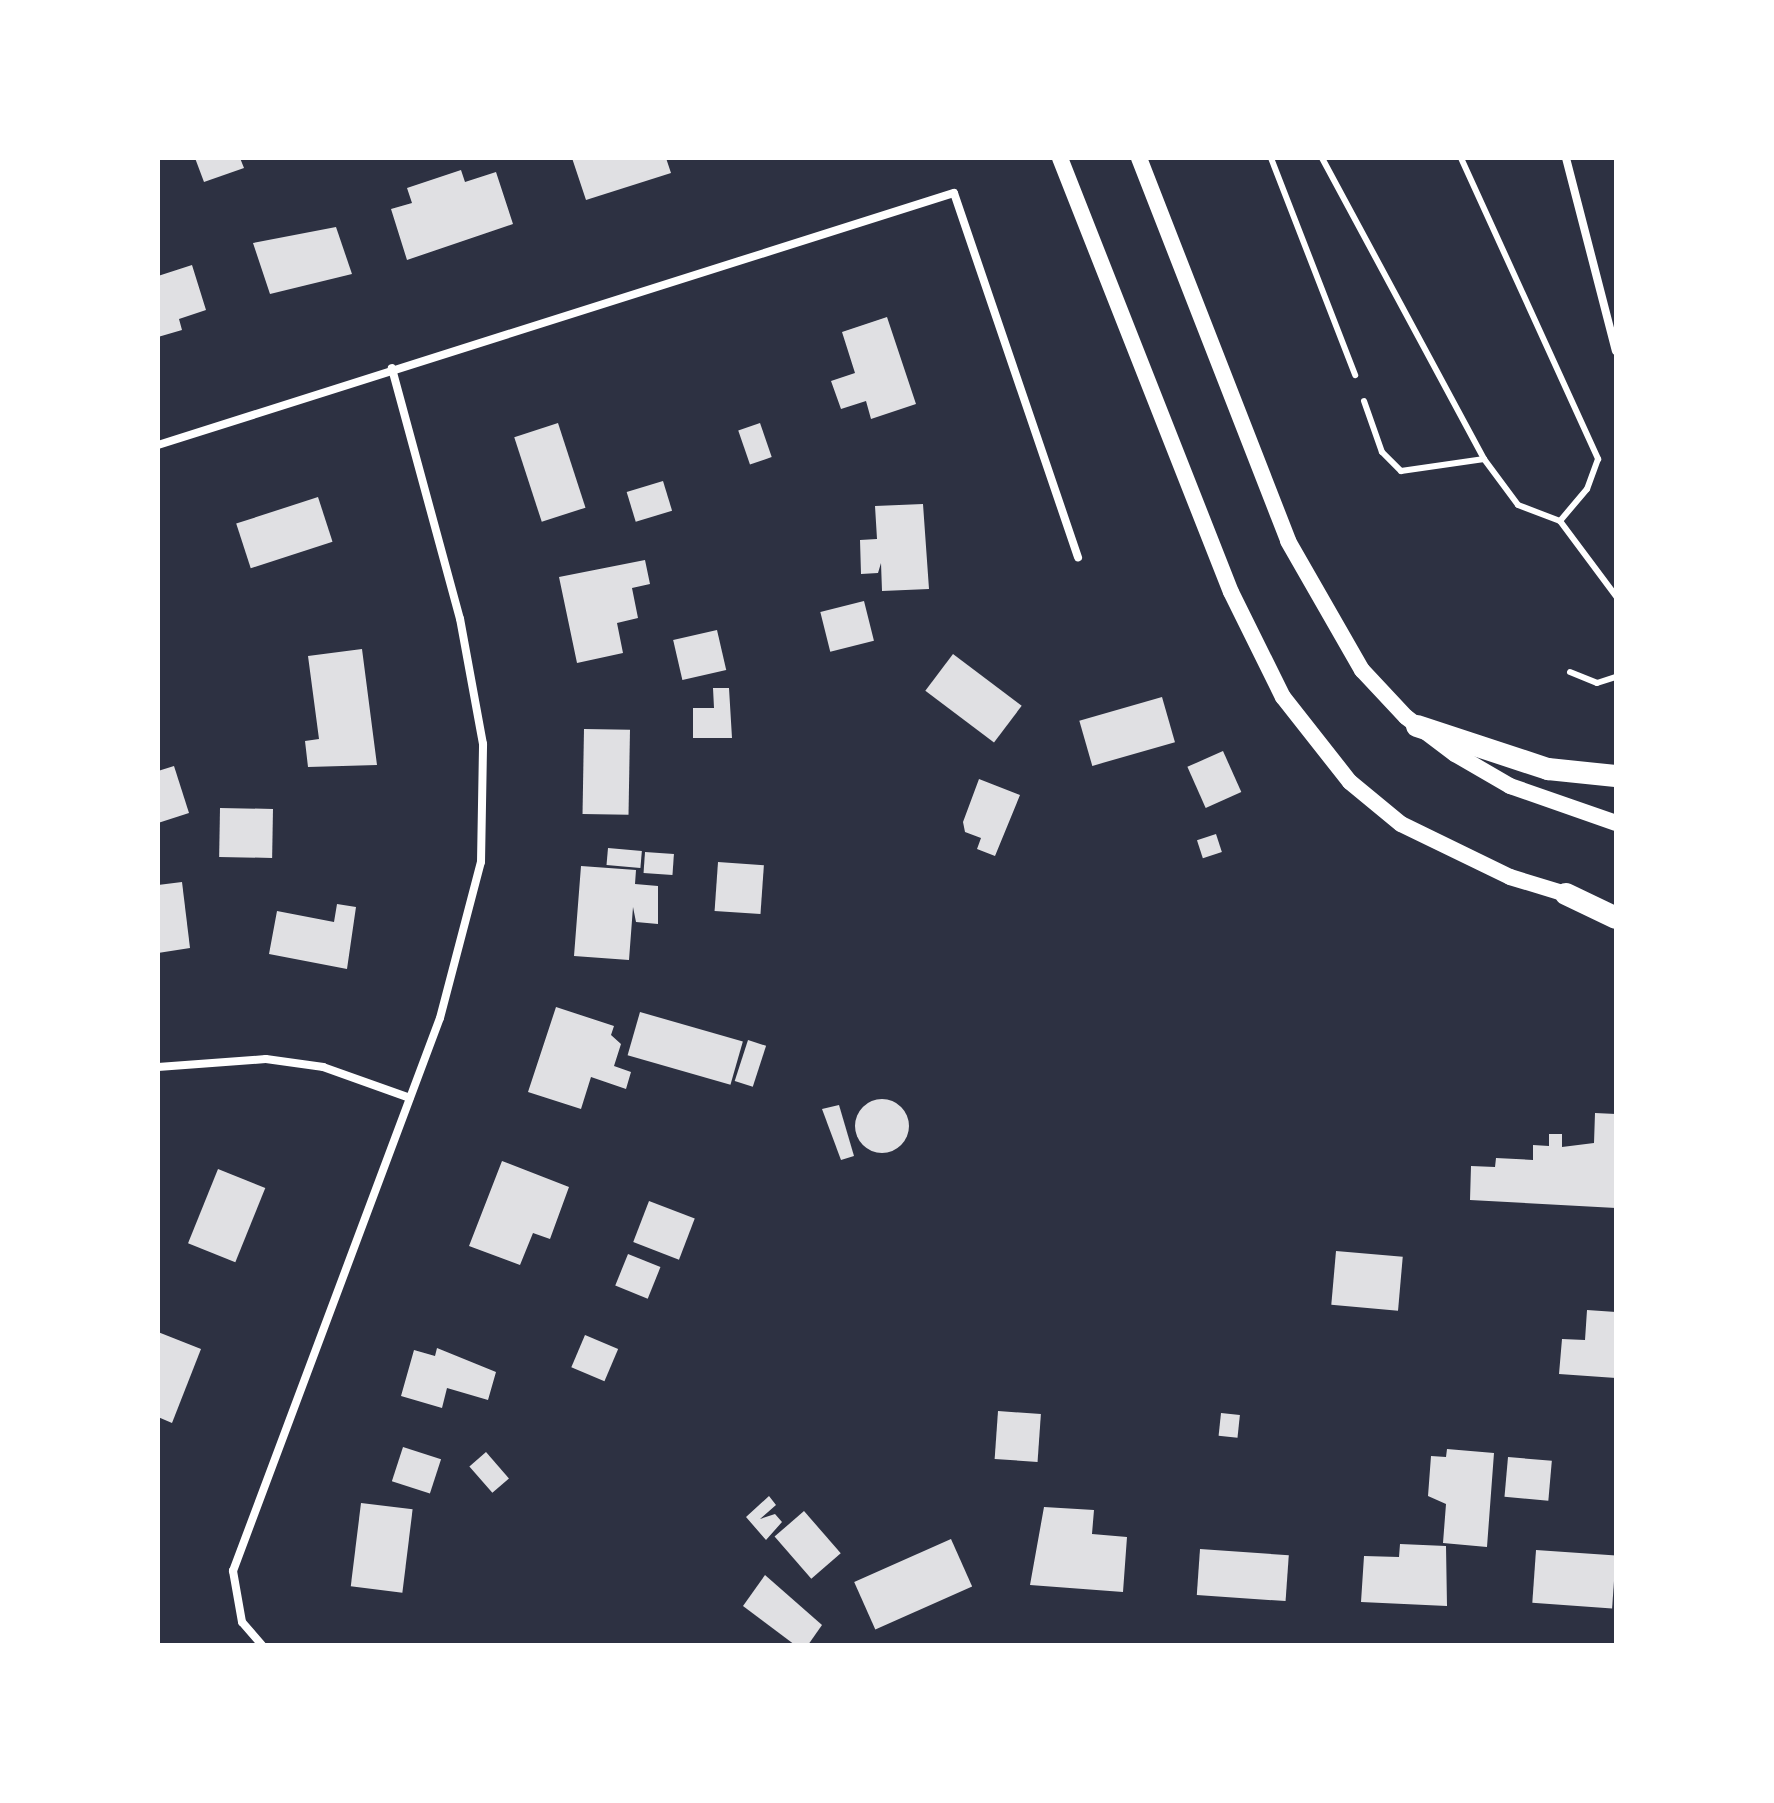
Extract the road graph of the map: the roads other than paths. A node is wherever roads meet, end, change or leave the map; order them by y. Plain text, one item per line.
1 (1060, 158) edge
2 (1139, 158) edge
3 (1271, 158) edge
4 (1322, 158) edge
5 (1461, 158) edge
6 (1566, 158) edge
7 (1616, 351) edge
8 (392, 368) junction
9 (1355, 375) dead end
10 (1364, 401) dead end
11 (158, 445) edge
12 (1484, 459) junction
13 (1560, 521) junction
14 (1078, 558) dead end
15 (1616, 596) edge
16 (1570, 672) dead end
17 (1616, 677) edge
18 (1417, 726) junction
19 (1616, 776) edge
20 (1616, 823) edge
21 (1566, 894) junction
22 (1616, 907) edge
23 (1616, 918) edge
24 (158, 1067) edge
25 (410, 1098) junction
26 (262, 1645) edge

1 - 21 main road
2 - 18 main road
3 - 9 lane
4 - 12 lane
5 - 13 lane
6 - 7 street
8 - 11 street
8 - 14 street
8 - 25 street
10 - 12 lane
12 - 13 lane
13 - 15 lane
16 - 17 lane
18 - 19 highway
18 - 20 main road
21 - 22 main road
21 - 23 highway
24 - 25 street
25 - 26 street

